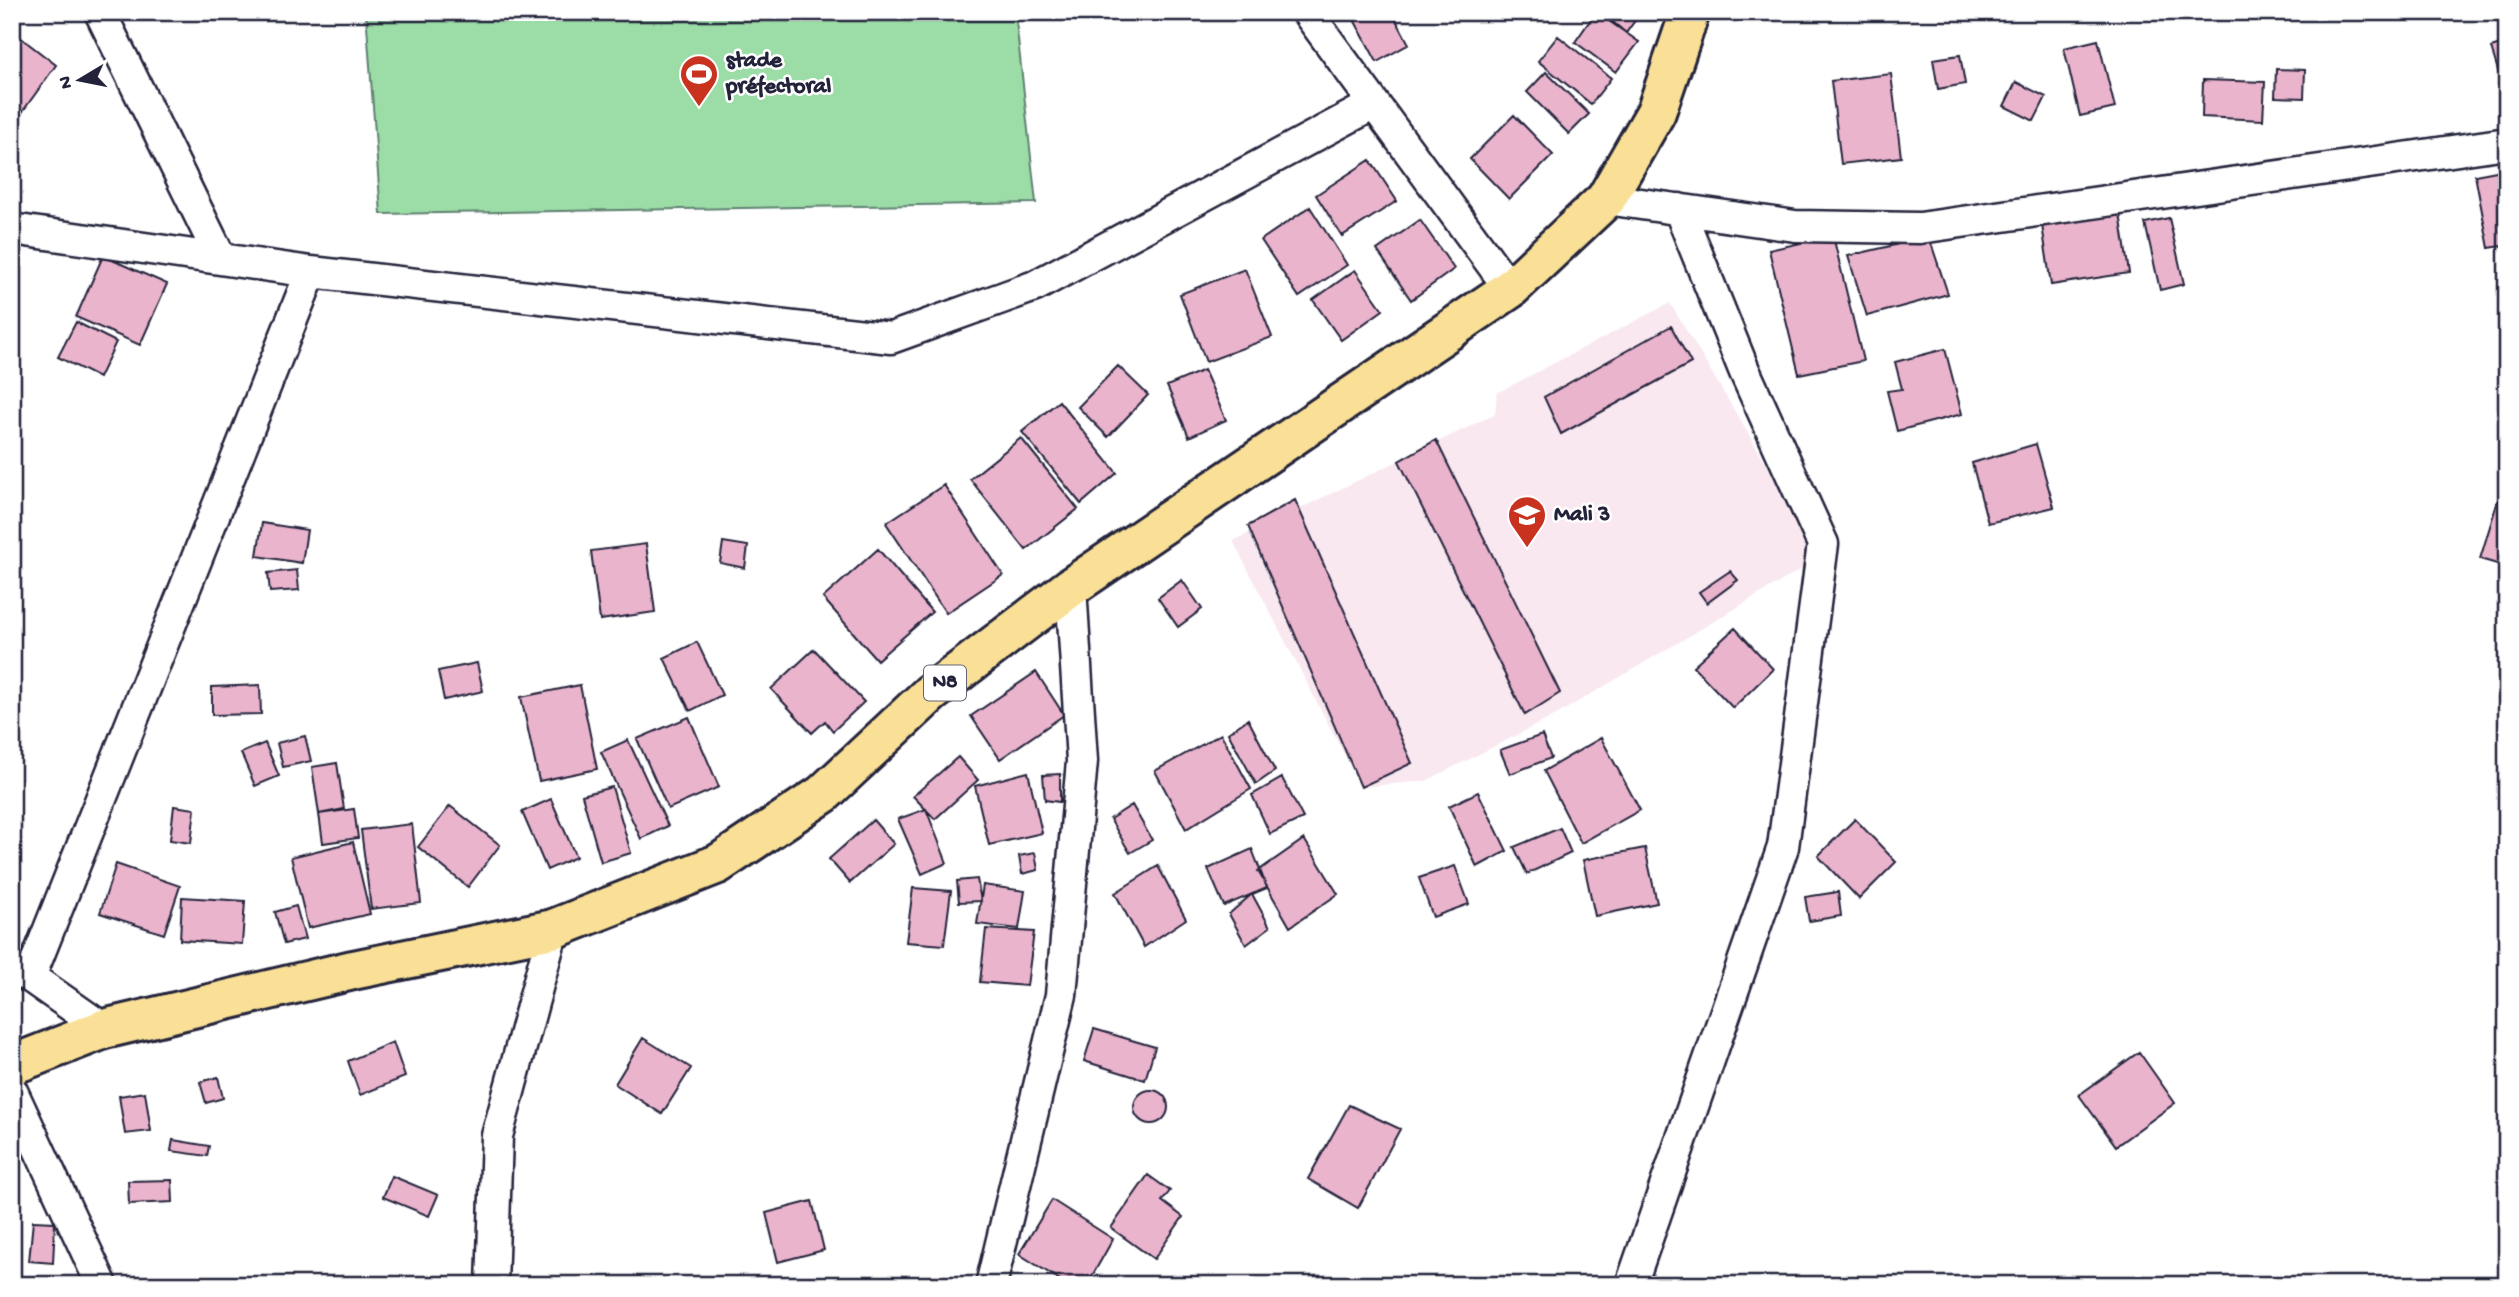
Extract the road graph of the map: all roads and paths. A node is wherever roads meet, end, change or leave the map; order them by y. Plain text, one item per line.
1 (100, 12) edge
2 (1307, 12) edge
3 (1690, 12) edge
4 (1374, 104) junction
5 (2507, 143) edge
6 (1606, 199) junction
7 (1679, 209) junction
8 (12, 229) edge
9 (221, 259) junction
10 (311, 272) junction
11 (1510, 289) junction
12 (1071, 587) junction
13 (553, 929) junction
14 (21, 973) edge
15 (104, 1029) junction
16 (12, 1065) edge
17 (12, 1091) edge
18 (102, 1285) edge
19 (492, 1285) edge
20 (991, 1285) edge
21 (1631, 1285) edge

1 - 9 street
2 - 4 street
3 - 6 main road, N8
4 - 10 street
4 - 11 street
5 - 7 street
6 - 7 street
6 - 11 main road, N8
7 - 21 street
8 - 9 street
9 - 10 street
10 - 14 street
11 - 12 main road, N8
12 - 13 main road, N8
12 - 20 street
13 - 15 main road, N8
13 - 19 street
14 - 15 street
15 - 16 main road, N8
17 - 18 street

